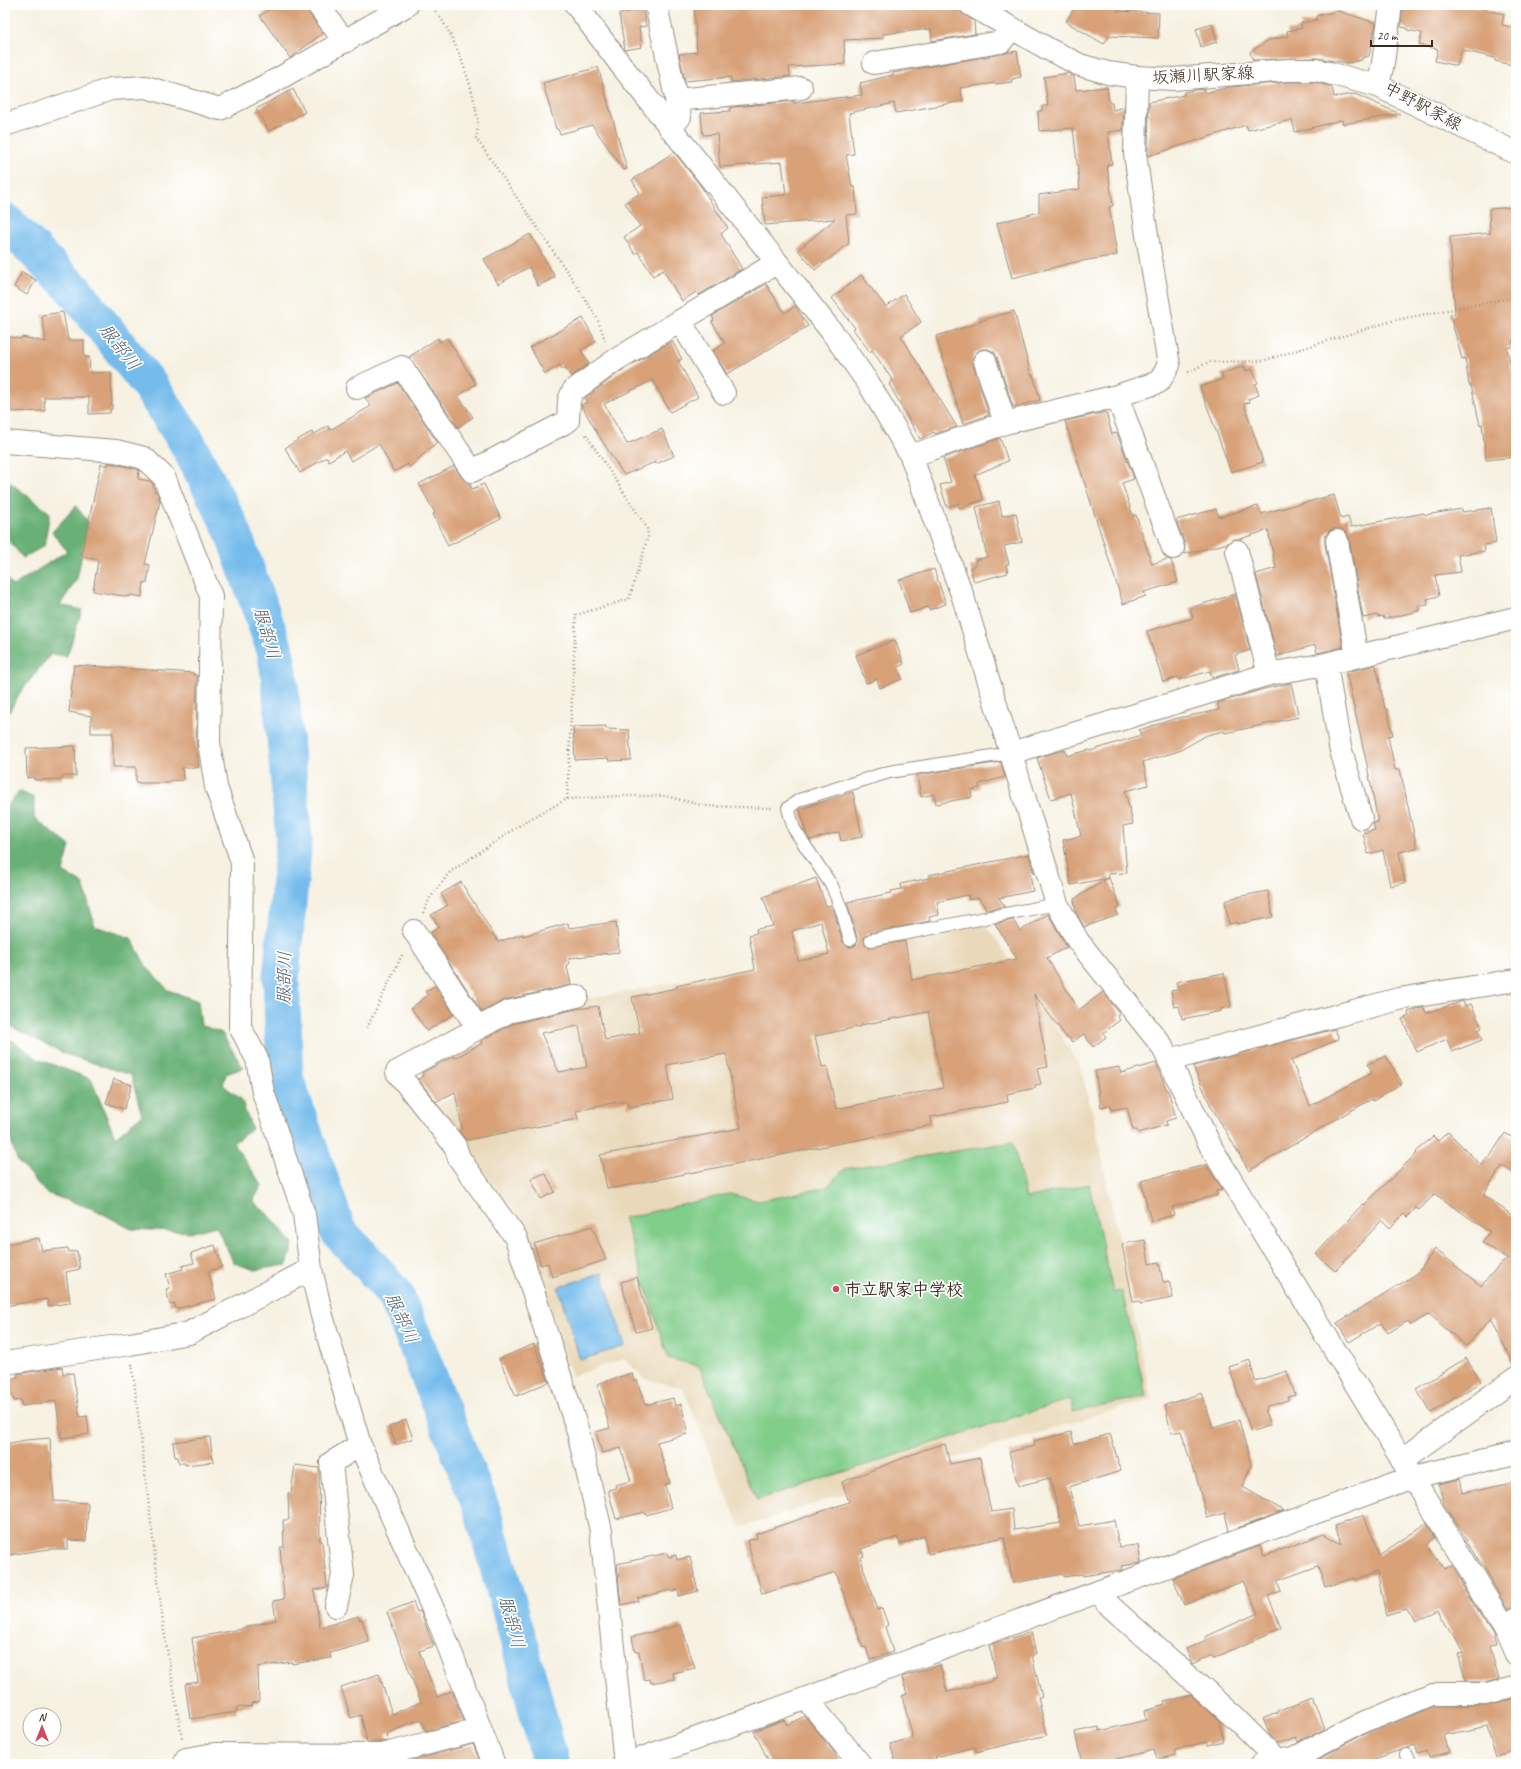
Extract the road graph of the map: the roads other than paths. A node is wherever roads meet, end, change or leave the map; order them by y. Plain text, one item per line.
1 (318, 5) edge
2 (407, 5) edge
3 (576, 5) edge
4 (656, 5) edge
5 (971, 5) edge
6 (1391, 5) edge
7 (1012, 28) junction
8 (345, 42) junction
9 (874, 63) dead end
10 (1137, 77) junction
11 (1378, 86) junction
12 (801, 88) dead end
13 (676, 100) junction
14 (5, 125) edge
15 (670, 128) junction
16 (1516, 153) edge
17 (776, 263) junction
18 (680, 321) junction
19 (985, 361) dead end
20 (357, 388) dead end
21 (724, 393) dead end
22 (1117, 396) junction
23 (1005, 423) junction
24 (5, 442) edge
25 (910, 456) junction
26 (1337, 541) dead end
27 (1173, 548) dead end
28 (1237, 551) dead end
29 (1516, 618) edge
30 (1357, 657) junction
31 (1326, 664) junction
32 (1268, 674) junction
33 (1011, 753) junction
34 (1361, 818) dead end
35 (1057, 904) junction
36 (414, 931) road end
37 (850, 940) dead end
38 (871, 940) dead end
39 (1516, 980) edge
40 (577, 996) dead end
41 (477, 1028) junction
42 (1169, 1060) junction
43 (311, 1269) junction
44 (5, 1363) edge
45 (1516, 1378) edge
46 (360, 1445) junction
47 (1516, 1452) edge
48 (1408, 1468) junction
49 (1100, 1592) junction
50 (336, 1606) dead end
51 (1510, 1622) edge
52 (1516, 1654) edge
53 (1516, 1686) edge
54 (807, 1699) junction
55 (479, 1730) junction
56 (186, 1759) road end
57 (1275, 1763) edge
58 (494, 1764) edge
59 (625, 1764) edge
60 (860, 1764) edge

1 - 8 street
2 - 8 street
3 - 15 street
4 - 13 street
5 - 7 street, 坂瀬川駅家線
6 - 11 street, 中野駅家線
7 - 9 street
7 - 10 street, 坂瀬川駅家線
8 - 14 street
10 - 11 street, 坂瀬川駅家線
10 - 22 street
11 - 16 street, 中野駅家線
12 - 13 street
13 - 15 street
15 - 17 street
17 - 18 street
17 - 25 street
18 - 20 street
18 - 21 street
19 - 23 street
22 - 23 street
22 - 27 street
23 - 25 street
24 - 43 street
25 - 33 street
26 - 30 street
28 - 32 street
29 - 30 street
30 - 31 street
31 - 32 street
31 - 34 street
32 - 33 street
33 - 35 street
33 - 37 lane
35 - 38 lane
35 - 42 street
36 - 41 street
39 - 42 street
40 - 41 street
41 - 59 street
42 - 48 street
43 - 44 street
43 - 46 street
45 - 48 street
46 - 50 street
46 - 55 street
47 - 48 street
48 - 49 street
48 - 51 street
49 - 54 street
49 - 57 street
51 - 52 street
53 - 57 street
54 - 59 street
54 - 60 street
55 - 56 street
55 - 58 street

